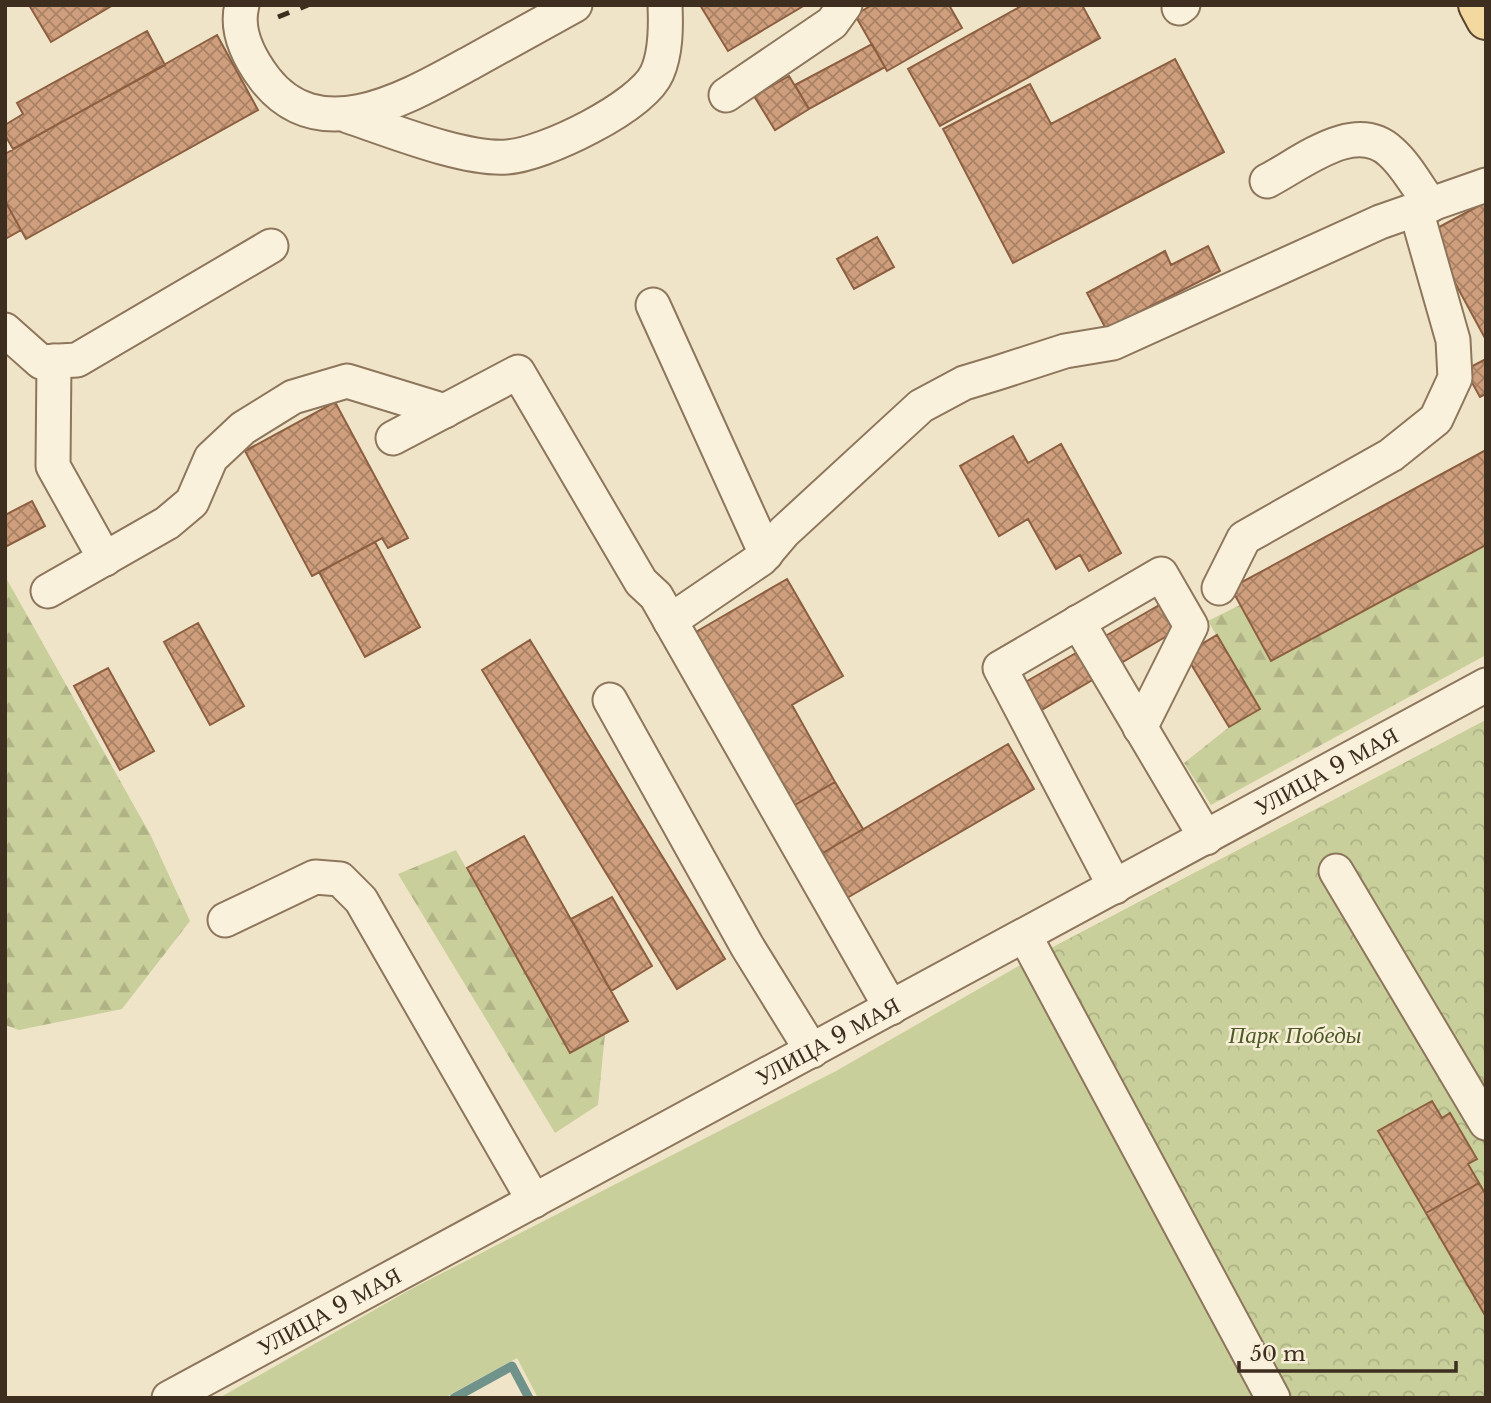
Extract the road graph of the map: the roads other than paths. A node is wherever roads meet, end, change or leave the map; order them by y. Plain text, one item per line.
1 (242, 5) edge
2 (575, 5) edge
3 (665, 5) edge
4 (845, 5) edge
5 (1478, 5) edge
6 (1486, 20) edge
7 (726, 95) dead end
8 (342, 114) junction
9 (1268, 181) dead end
10 (1486, 185) edge
11 (1423, 208) junction
12 (271, 246) dead end
13 (653, 305) dead end
14 (5, 331) edge
15 (54, 361) junction
16 (445, 411) junction
17 (393, 438) dead end
18 (766, 554) junction
19 (105, 558) junction
20 (1219, 588) dead end
21 (48, 591) dead end
22 (670, 621) junction
23 (1079, 622) junction
24 (1486, 685) edge
25 (610, 700) dead end
26 (1140, 728) junction
27 (1206, 838) junction
28 (1336, 872) dead end
29 (1115, 887) junction
30 (225, 920) dead end
31 (1025, 936) junction
32 (891, 1008) junction
33 (812, 1051) junction
34 (1486, 1123) edge
35 (534, 1201) junction
36 (169, 1398) edge
37 (1273, 1398) edge

1 - 8 street
2 - 8 street
3 - 8 street
4 - 7 street
5 - 6 main road
9 - 11 street
10 - 11 street
11 - 18 street
11 - 20 street
12 - 15 street
13 - 18 street
14 - 15 street
15 - 19 street
16 - 17 street
16 - 19 street
16 - 22 street
18 - 22 street
19 - 21 street
22 - 32 street
23 - 26 street
23 - 26 street
23 - 29 street
24 - 27 street, УЛИЦА 9 МАЯ
25 - 33 street
26 - 27 street
27 - 29 street, УЛИЦА 9 МАЯ
28 - 34 street
29 - 31 street, УЛИЦА 9 МАЯ
30 - 35 street
31 - 32 street, УЛИЦА 9 МАЯ
31 - 37 street
32 - 33 street, УЛИЦА 9 МАЯ
33 - 35 street, УЛИЦА 9 МАЯ
35 - 36 street, УЛИЦА 9 МАЯ

